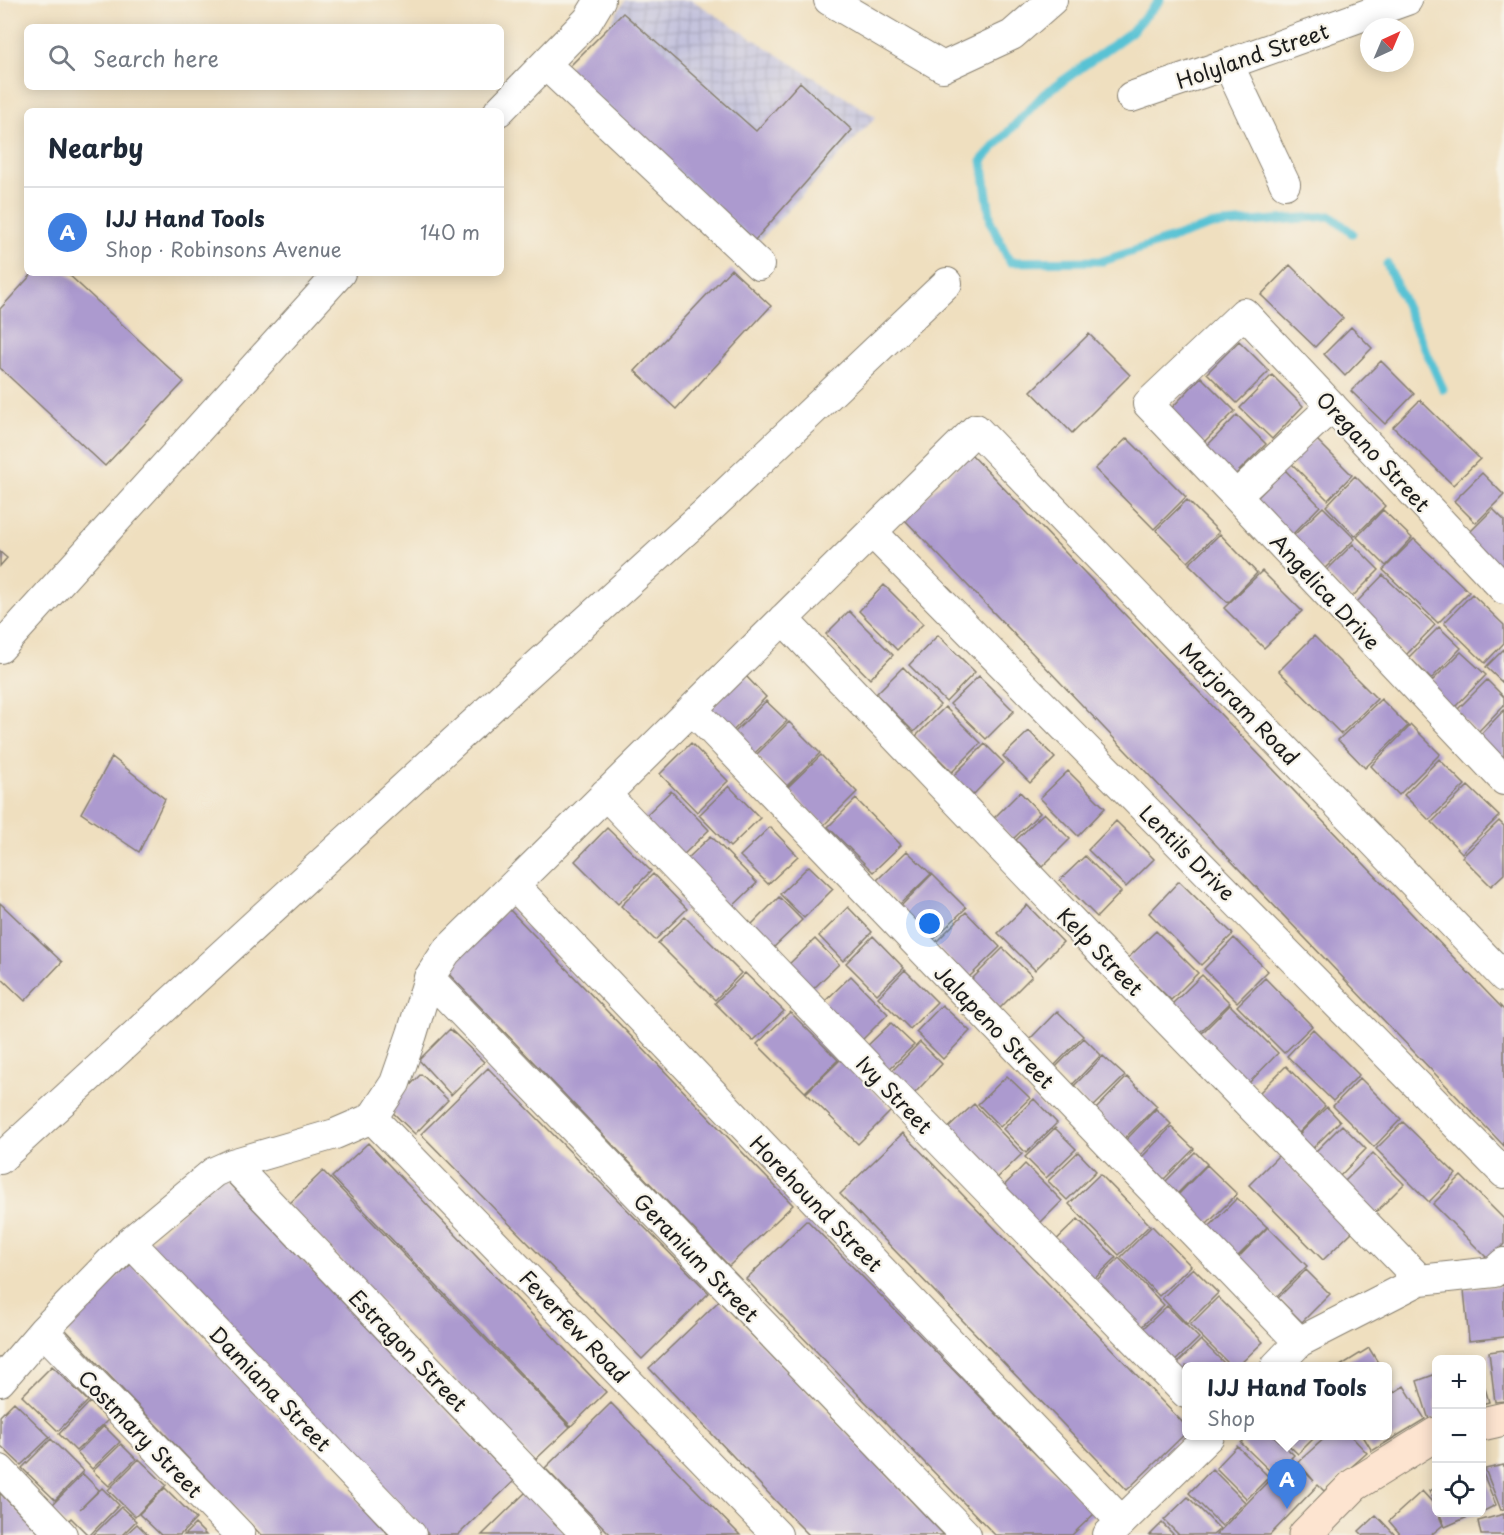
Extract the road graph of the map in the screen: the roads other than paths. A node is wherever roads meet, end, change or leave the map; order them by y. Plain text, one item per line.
1 (600, 0) edge
2 (829, 0) edge
3 (1052, 0) edge
4 (1407, 0) edge
5 (545, 64) junction
6 (1228, 64) junction
7 (1131, 97) dead end
8 (502, 108) edge
9 (1285, 184) dead end
10 (759, 265) dead end
11 (337, 276) edge
12 (947, 283) dead end
13 (1148, 404) joint
14 (1332, 406) junction
15 (1236, 496) junction
16 (872, 532) junction
17 (1504, 589) edge
18 (783, 619) junction
19 (0, 648) edge
20 (692, 709) junction
21 (1504, 780) edge
22 (605, 794) junction
23 (514, 885) junction
24 (1504, 977) edge
25 (429, 978) junction
26 (372, 1118) junction
27 (0, 1159) edge
28 (232, 1164) junction
29 (1504, 1173) edge
30 (130, 1242) junction
31 (1504, 1263) edge
32 (1420, 1280) junction
33 (43, 1331) junction
34 (1299, 1342) junction
35 (1280, 1362) edge
36 (0, 1381) edge
37 (1182, 1389) edge
38 (1504, 1419) edge
39 (1486, 1423) edge
40 (1432, 1437) edge
41 (1205, 1440) edge
42 (0, 1470) edge
43 (1114, 1528) edge
44 (62, 1535) edge
45 (240, 1535) edge
46 (411, 1535) edge
47 (587, 1535) edge
48 (777, 1535) edge
49 (966, 1535) edge
50 (1305, 1535) edge

1 - 5 street
2 - 3 street
4 - 6 street, Holyland Street
5 - 8 street
5 - 10 street
6 - 7 street, Holyland Street
6 - 9 street
11 - 19 street
12 - 27 street
13 - 14 street, Oregano Street
13 - 15 street, Angelica Drive
14 - 15 street
14 - 17 street, Oregano Street
15 - 21 street, Angelica Drive
16 - 18 street
16 - 24 street, Marjoram Road
16 - 29 street, Lentils Drive
18 - 20 street
18 - 32 street, Kelp Street
20 - 22 street
20 - 34 street, Jalapeno Street
22 - 23 street
22 - 37 street, Ivy Street
23 - 25 street
23 - 43 street, Horehound Street
25 - 26 street
25 - 49 street, Geranium Street
26 - 28 street
26 - 48 street, Feverfew Road
28 - 30 street
28 - 47 street, Estragon Street
30 - 33 street
30 - 46 street, Damiana Street
31 - 32 street
32 - 34 street
33 - 36 street
33 - 45 street, Costmary Street
34 - 35 street
38 - 39 street
40 - 50 street
41 - 43 street
42 - 44 street

